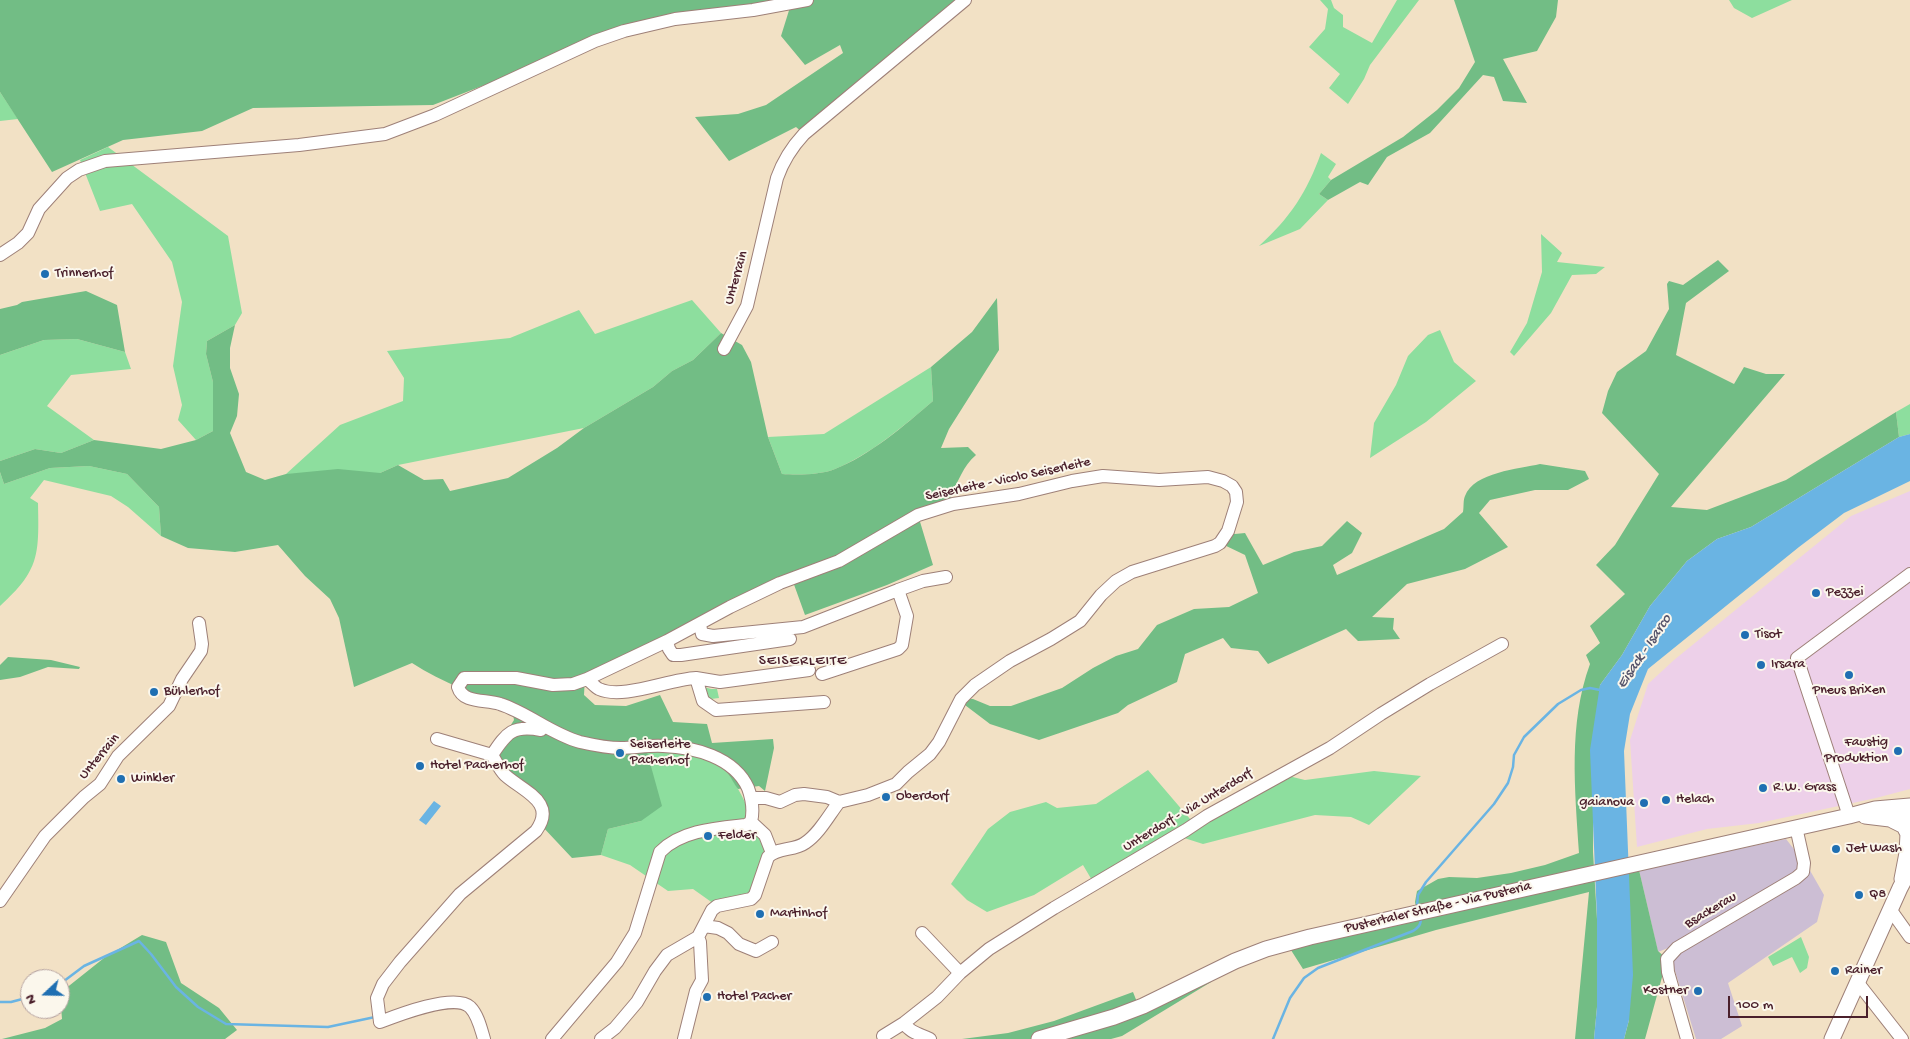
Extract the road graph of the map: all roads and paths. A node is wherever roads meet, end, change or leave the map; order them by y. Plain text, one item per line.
1 (807, 0) edge
2 (965, 0) edge
3 (0, 255) edge
4 (724, 348) dead end
5 (1910, 574) edge
6 (946, 577) dead end
7 (898, 590) junction
8 (199, 624) dead end
9 (700, 625) junction
10 (790, 639) dead end
11 (668, 641) junction
12 (1502, 644) dead end
13 (696, 678) junction
14 (587, 679) junction
15 (824, 702) dead end
16 (544, 726) junction
17 (437, 739) dead end
18 (492, 755) junction
19 (751, 798) junction
20 (839, 802) junction
21 (1910, 807) edge
22 (1848, 816) junction
23 (751, 822) junction
24 (1796, 827) junction
25 (1907, 832) edge
26 (772, 852) junction
27 (1910, 869) edge
28 (1900, 888) junction
29 (0, 902) edge
30 (1890, 909) junction
31 (704, 926) junction
32 (922, 933) dead end
33 (1910, 937) edge
34 (698, 938) junction
35 (772, 942) dead end
36 (960, 974) junction
37 (1858, 983) junction
38 (904, 1023) junction
39 (883, 1036) dead end
40 (1899, 1038) edge
41 (484, 1039) edge
42 (552, 1039) edge
43 (601, 1039) edge
44 (684, 1039) edge
45 (930, 1039) edge
46 (1040, 1039) edge
47 (1687, 1039) edge
48 (1832, 1039) edge

1 - 3 street
2 - 4 street, Unterrain
5 - 22 street
6 - 7 street
7 - 9 street
7 - 13 street
8 - 29 street, Unterrain
9 - 11 street, Seiserleite - Vicolo Seiserleite
9 - 20 street, Seiserleite - Vicolo Seiserleite
10 - 11 street
11 - 14 street, Seiserleite - Vicolo Seiserleite
12 - 36 street, Unterdorf - Via Unterdorf
13 - 14 street
13 - 15 street
14 - 16 street, Seiserleite - Vicolo Seiserleite
16 - 18 street
16 - 19 street
17 - 18 street
18 - 41 street
19 - 20 street
19 - 23 street
20 - 26 street
21 - 22 main road, Pustertaler Straße - Via Pusteria
21 - 25 main road
22 - 24 main road, Pustertaler Straße - Via Pusteria
22 - 25 main road, Pustertaler Straße - Via Pusteria
23 - 26 street
23 - 42 street
24 - 46 main road, Pustertaler Straße - Via Pusteria
24 - 47 street, Bsackerau
25 - 28 main road
26 - 31 street
27 - 28 main road
28 - 30 main road
30 - 33 street
30 - 37 main road
31 - 34 street
31 - 35 street
32 - 36 street
34 - 43 street
34 - 44 street
36 - 38 street, Unterdorf - Via Unterdorf
37 - 40 street
37 - 48 main road
38 - 39 street, Unterdorf - Via Unterdorf
38 - 45 street

